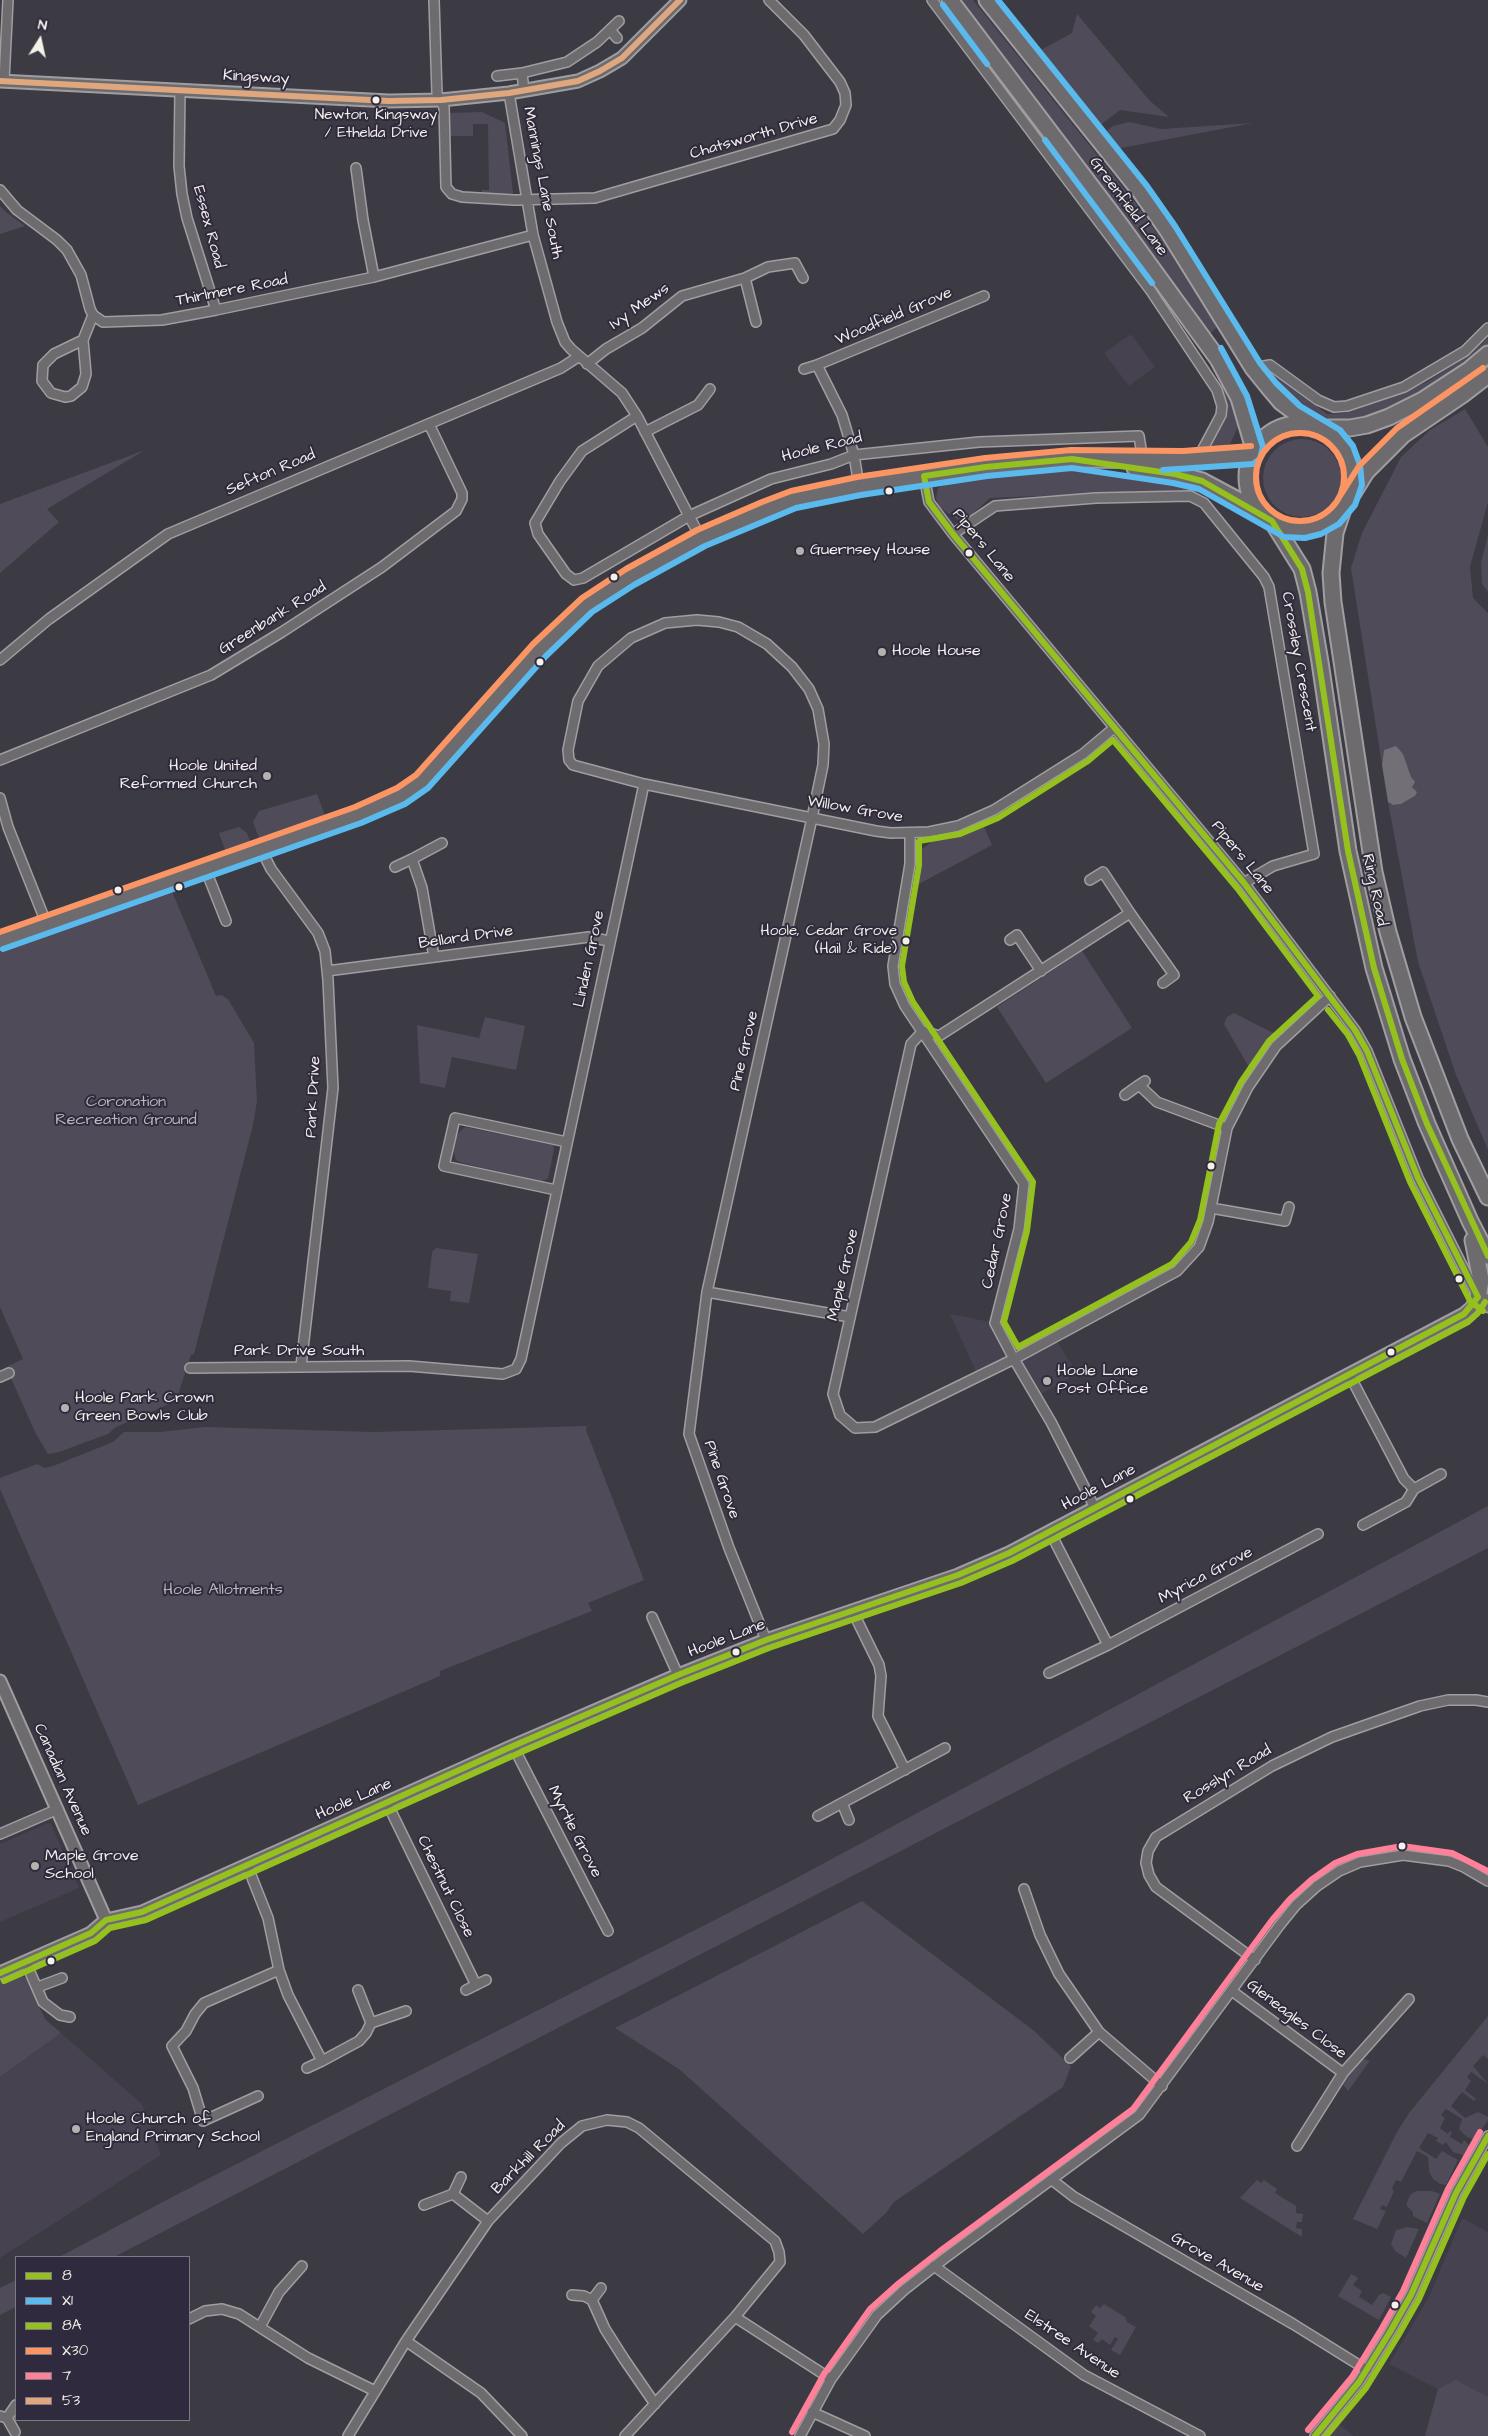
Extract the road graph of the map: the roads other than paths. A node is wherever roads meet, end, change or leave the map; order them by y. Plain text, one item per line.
1 (8, 0) edge
2 (434, 0) edge
3 (680, 0) edge
4 (769, 0) edge
5 (932, 0) edge
6 (950, 0) edge
7 (987, 0) edge
8 (619, 21) dead end
9 (610, 30) junction
10 (617, 38) dead end
11 (522, 73) junction
12 (497, 76) dead end
13 (2, 81) edge
14 (180, 91) junction
15 (524, 91) junction
16 (509, 93) junction
17 (441, 100) junction
18 (356, 168) dead end
19 (0, 190) edge
20 (526, 200) junction
21 (533, 235) junction
22 (374, 277) junction
23 (744, 278) junction
24 (803, 278) dead end
25 (984, 296) dead end
26 (216, 310) junction
27 (93, 315) junction
28 (756, 322) dead end
29 (1488, 328) edge
30 (83, 340) junction
31 (1488, 354) edge
32 (578, 356) junction
33 (587, 364) junction
34 (817, 365) junction
35 (1254, 368) junction
36 (804, 370) dead end
37 (1488, 375) edge
38 (710, 389) dead end
39 (637, 416) junction
40 (429, 424) junction
41 (1317, 426) junction
42 (645, 432) junction
43 (1253, 452) junction
44 (854, 455) junction
45 (1072, 460) junction
46 (1197, 460) junction
47 (1143, 461) junction
48 (924, 476) junction
49 (859, 486) junction
50 (1346, 504) junction
51 (689, 516) junction
52 (1266, 517) junction
53 (953, 534) junction
54 (702, 538) junction
55 (0, 660) edge
56 (1114, 728) junction
57 (0, 760) edge
58 (569, 760) joint
59 (644, 784) junction
60 (0, 798) edge
61 (812, 818) junction
62 (4, 828) edge
63 (910, 834) junction
64 (442, 843) dead end
65 (260, 849) junction
66 (412, 859) junction
67 (395, 867) dead end
68 (205, 868) junction
69 (1090, 880) dead end
70 (1244, 883) junction
71 (1130, 913) junction
72 (226, 921) dead end
73 (47, 924) junction
74 (1010, 940) dead end
75 (0, 941) edge
76 (609, 941) junction
77 (434, 957) junction
78 (327, 971) junction
79 (1041, 971) junction
80 (1163, 984) dead end
81 (1330, 996) junction
82 (922, 1031) junction
83 (1125, 1095) dead end
84 (1228, 1128) junction
85 (567, 1142) junction
86 (556, 1190) junction
87 (1488, 1197) edge
88 (1289, 1207) dead end
89 (1211, 1208) junction
90 (1470, 1221) junction
91 (1488, 1256) edge
92 (707, 1292) junction
93 (1483, 1301) edge
94 (850, 1317) junction
95 (1014, 1359) junction
96 (301, 1366) junction
97 (408, 1366) joint
98 (190, 1368) dead end
99 (1349, 1374) junction
100 (1441, 1474) dead end
101 (1414, 1489) junction
102 (1095, 1508) junction
103 (1363, 1525) dead end
104 (1050, 1532) junction
105 (1318, 1534) dead end
106 (853, 1612) junction
107 (652, 1617) dead end
108 (766, 1640) junction
109 (1108, 1645) junction
110 (1049, 1674) dead end
111 (678, 1675) junction
112 (0, 1681) edge
113 (1488, 1702) edge
114 (513, 1746) junction
115 (945, 1748) dead end
116 (905, 1770) junction
117 (387, 1803) junction
118 (842, 1803) junction
119 (58, 1809) junction
120 (818, 1816) dead end
121 (849, 1820) dead end
122 (0, 1834) edge
123 (247, 1865) junction
124 (1488, 1881) edge
125 (1024, 1889) dead end
126 (106, 1920) junction
127 (608, 1931) dead end
128 (1255, 1960) junction
129 (26, 1963) junction
130 (279, 1970) junction
131 (0, 1973) edge
132 (62, 1978) dead end
133 (486, 1980) dead end
134 (476, 1984) junction
135 (38, 1987) junction
136 (358, 1990) dead end
137 (466, 1990) dead end
138 (1232, 1991) junction
139 (1409, 1999) dead end
140 (406, 2011) dead end
141 (70, 2017) dead end
142 (371, 2023) junction
143 (1100, 2032) junction
144 (1070, 2058) dead end
145 (322, 2061) junction
146 (307, 2068) dead end
147 (1342, 2074) junction
148 (1162, 2086) junction
149 (258, 2096) dead end
150 (1488, 2136) edge
151 (1297, 2146) dead end
152 (461, 2177) dead end
153 (1052, 2180) junction
154 (453, 2194) junction
155 (424, 2205) dead end
156 (488, 2221) junction
157 (302, 2266) dead end
158 (934, 2266) junction
159 (601, 2288) dead end
160 (572, 2295) dead end
161 (592, 2300) junction
162 (735, 2317) junction
163 (190, 2318) edge
164 (260, 2327) junction
165 (406, 2342) junction
166 (1367, 2370) junction
167 (831, 2379) junction
168 (375, 2391) junction
169 (655, 2404) junction
170 (15, 2406) edge
171 (812, 2412) junction
172 (3, 2416) edge
173 (15, 2432) dead end
174 (348, 2436) edge
175 (522, 2436) edge
176 (625, 2436) edge
177 (800, 2436) edge
178 (865, 2436) edge
179 (1200, 2436) edge
180 (1315, 2436) edge

1 - 13 street
2 - 17 street, Chatsworth Drive
3 - 15 street, Mannings Lane South
4 - 20 street, Chatsworth Drive
5 - 46 street, Greenfield Lane
6 - 43 highway, Greenfield Lane
7 - 35 highway, Greenfield Lane
8 - 9 street
9 - 10 street
9 - 11 street
11 - 12 street
11 - 15 street
13 - 14 street, Kingsway
14 - 17 street, Kingsway
14 - 26 street, Essex Road
15 - 16 street, Mannings Lane South
16 - 17 street, Kingsway
16 - 20 street, Mannings Lane South
17 - 20 street, Chatsworth Drive
18 - 22 street
19 - 27 street
20 - 21 street, Mannings Lane South
21 - 22 street, Thirlmere Road
21 - 32 street, Mannings Lane South
22 - 26 street, Thirlmere Road
23 - 24 street, Ivy Mews
23 - 28 street
23 - 33 street, Ivy Mews
25 - 34 street, Woodfield Grove
26 - 27 street, Thirlmere Road
27 - 30 street
29 - 35 street
30 - 30 street
31 - 41 highway
32 - 33 street, Mannings Lane South
32 - 40 street, Sefton Road
33 - 39 street, Mannings Lane South
34 - 36 street, Woodfield Grove
34 - 44 street
35 - 41 highway, Greenfield Lane
37 - 50 highway
38 - 42 street
39 - 42 street, Mannings Lane South
39 - 51 street, Hoole Road
40 - 55 street, Sefton Road
40 - 57 street, Greenbank Road
41 - 43 highway
41 - 50 highway
42 - 51 street, Mannings Lane South
43 - 46 highway
43 - 52 highway
44 - 47 street, Hoole Road
44 - 49 street
44 - 51 street, Hoole Road
45 - 47 highway
45 - 48 highway
45 - 52 highway
46 - 47 highway
48 - 49 highway
48 - 53 street, Pipers Lane
49 - 54 highway
50 - 52 highway
50 - 87 highway, Ring Road
51 - 54 street, Mannings Lane South
52 - 90 highway, Ring Road
53 - 56 street, Pipers Lane
53 - 70 street, Crossley Crescent
54 - 65 highway
56 - 63 street, Willow Grove
56 - 70 street, Pipers Lane
58 - 59 street, Willow Grove
58 - 61 street, Pine Grove
59 - 61 street, Willow Grove
59 - 76 street, Linden Grove
60 - 62 street
61 - 63 street, Willow Grove
61 - 92 street, Pine Grove
62 - 73 street
63 - 82 street, Cedar Grove
64 - 66 street
65 - 68 highway
65 - 78 street, Park Drive
66 - 67 street
66 - 77 street
68 - 72 street
68 - 73 highway
69 - 71 street
70 - 81 street, Pipers Lane
71 - 79 street
71 - 80 street
73 - 75 highway
74 - 79 street
76 - 77 street, Bellard Drive
76 - 85 street, Linden Grove
77 - 78 street, Bellard Drive
78 - 96 street, Park Drive
79 - 82 street
81 - 84 street, Maple Grove
81 - 93 street, Pipers Lane
82 - 94 street, Maple Grove
82 - 95 street, Cedar Grove
83 - 84 street
84 - 89 street, Maple Grove
85 - 86 street, Linden Grove
85 - 86 street
86 - 97 street, Linden Grove
88 - 89 street
89 - 95 street, Maple Grove
90 - 91 highway, Ring Road
90 - 93 highway
92 - 94 street
92 - 108 street, Pine Grove
93 - 99 street, Hoole Lane
94 - 95 street, Maple Grove
95 - 102 street, Cedar Grove
96 - 97 street, Park Drive South
96 - 98 street, Park Drive South
99 - 101 street
99 - 102 street, Hoole Lane
100 - 101 street
101 - 103 street
102 - 104 street, Hoole Lane
104 - 106 street, Hoole Lane
104 - 109 street
105 - 109 street, Myrica Grove
106 - 108 street, Hoole Lane
106 - 116 street
107 - 111 street
108 - 111 street, Hoole Lane
109 - 110 street, Myrica Grove
111 - 114 street, Hoole Lane
112 - 119 street, Canadian Avenue
113 - 128 street, Rosslyn Road
114 - 117 street, Hoole Lane
114 - 127 street, Myrtle Grove
115 - 116 street
116 - 118 street
117 - 123 street, Hoole Lane
117 - 134 street, Chestnut Close
118 - 120 street
118 - 121 street
119 - 122 street
119 - 126 street, Canadian Avenue
123 - 126 street, Hoole Lane
123 - 130 street
124 - 128 street
125 - 143 street
126 - 129 street, Hoole Lane
128 - 138 street
129 - 131 street, Hoole Lane
129 - 135 street
130 - 145 street
130 - 149 street
132 - 135 street
133 - 134 street
134 - 137 street
135 - 141 street
136 - 142 street
138 - 147 street, Gleneagles Close
138 - 148 street
139 - 147 street, Gleneagles Close
140 - 142 street
142 - 145 street
143 - 144 street
143 - 148 street
145 - 146 street
147 - 151 street, Gleneagles Close
148 - 153 street
150 - 166 street
152 - 154 street
153 - 158 street
153 - 166 street, Grove Avenue
154 - 155 street
154 - 156 street
156 - 162 street, Barkhill Road
156 - 165 street, Barkhill Road
157 - 164 street
158 - 167 street
158 - 179 street, Elstree Avenue
159 - 161 street
160 - 161 street
161 - 169 street
162 - 167 street
162 - 169 street, Barkhill Road
163 - 164 street
164 - 168 street
165 - 168 street, Barkhill Road
165 - 175 street
166 - 180 street
167 - 171 street
168 - 174 street, Barkhill Road
169 - 176 street, Barkhill Road
170 - 172 street
171 - 177 street
171 - 178 street
172 - 173 street

